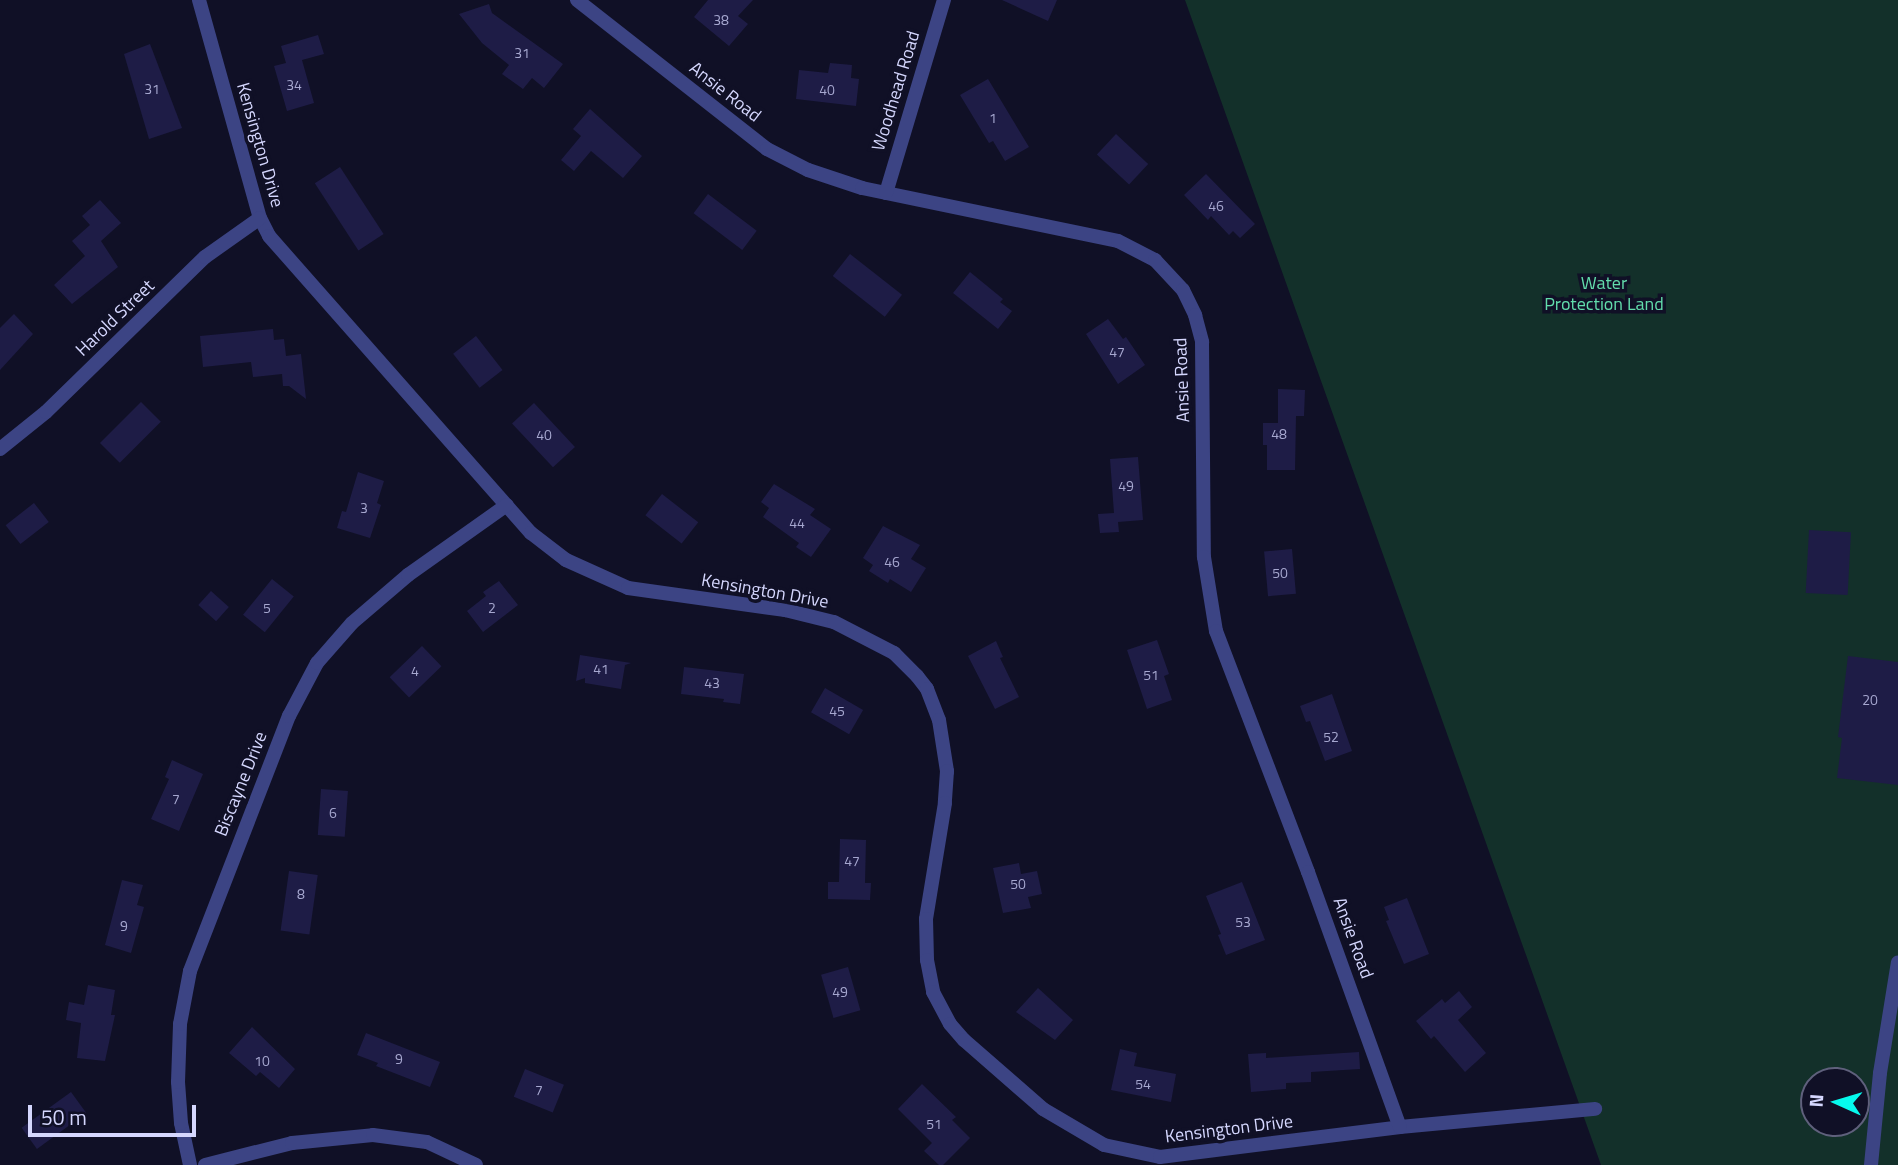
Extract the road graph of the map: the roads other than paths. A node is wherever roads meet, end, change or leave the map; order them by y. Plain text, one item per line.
1 (200, 0) edge
2 (577, 0) edge
3 (944, 0) edge
4 (886, 193) junction
5 (260, 218) junction
6 (0, 449) edge
7 (507, 505) junction
8 (1898, 962) edge
9 (1595, 1110) dead end
10 (1400, 1127) junction
11 (190, 1165) edge
12 (205, 1165) edge
13 (476, 1165) edge
14 (1871, 1165) edge

1 - 5 street, Kensington Drive
2 - 4 street, Ansie Road
3 - 4 street, Woodhead Road
4 - 10 street, Ansie Road
5 - 6 street, Harold Street
5 - 7 street, Kensington Drive
7 - 10 street, Kensington Drive
7 - 11 street, Biscayne Drive
8 - 14 street
9 - 10 street, Kensington Drive
12 - 13 street

